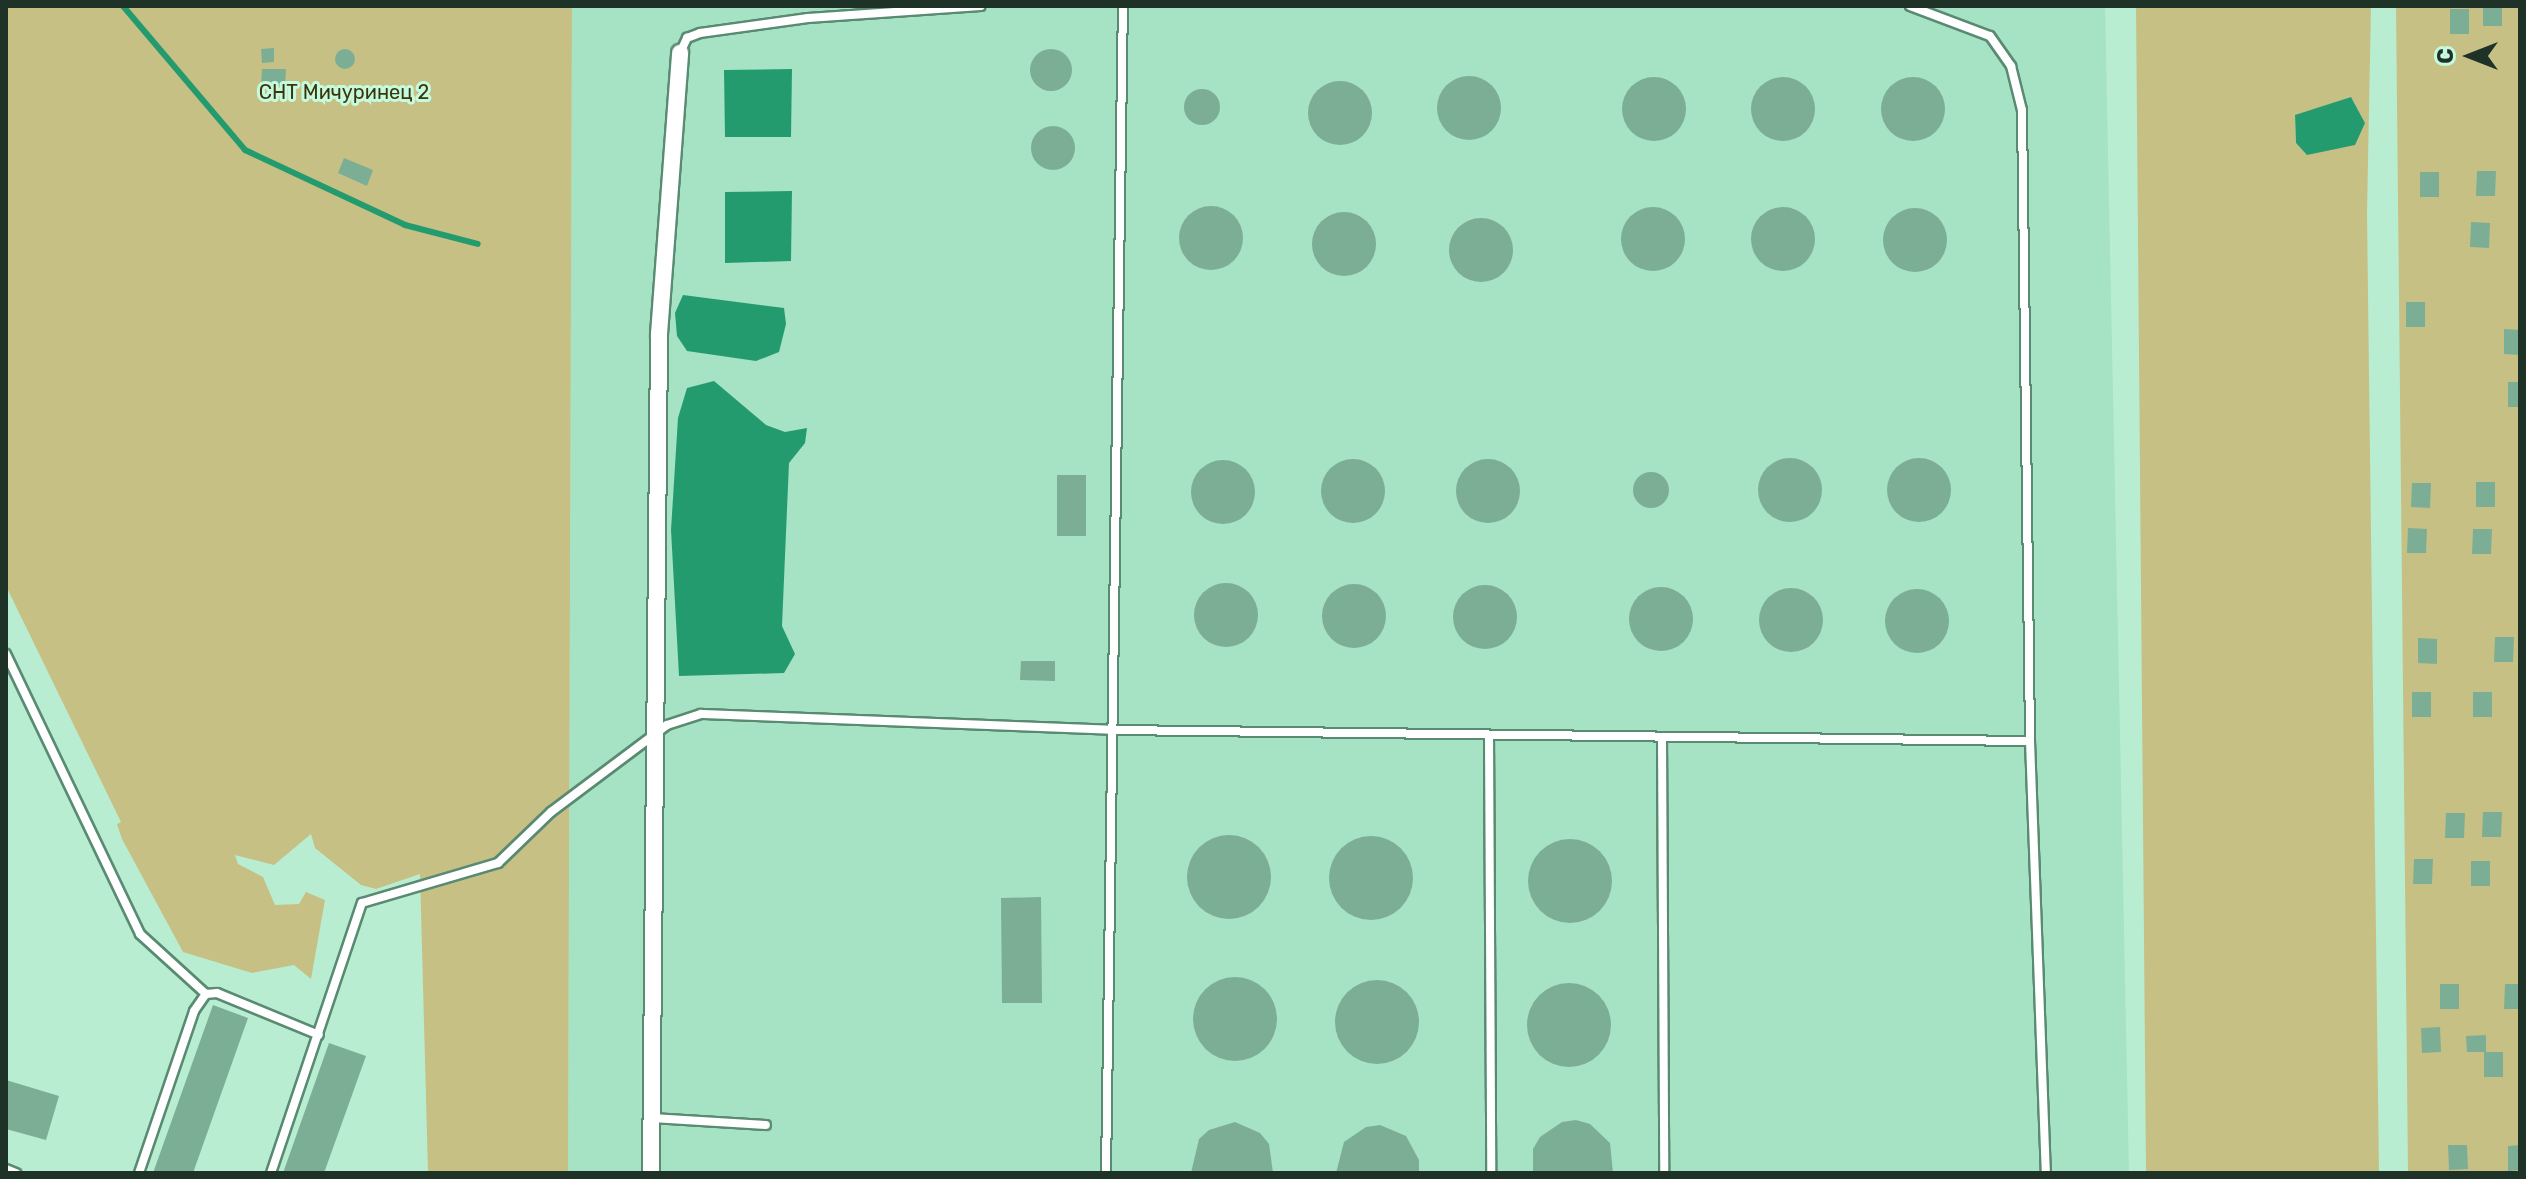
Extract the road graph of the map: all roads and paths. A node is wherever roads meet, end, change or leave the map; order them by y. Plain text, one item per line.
1 (981, 6) edge
2 (1123, 6) edge
3 (1910, 6) edge
4 (680, 53) joint
5 (6, 654) edge
6 (1114, 730) junction
7 (1489, 735) junction
8 (652, 736) junction
9 (1662, 737) junction
10 (2030, 741) junction
11 (206, 994) junction
12 (319, 1035) junction
13 (651, 1118) junction
14 (766, 1125) dead end
15 (6, 1169) edge
16 (16, 1173) edge
17 (139, 1173) edge
18 (271, 1173) edge
19 (651, 1173) edge
20 (1106, 1173) edge
21 (1491, 1173) edge
22 (1664, 1173) edge
23 (2046, 1173) edge

1 - 4 lane
2 - 6 lane
3 - 10 lane
4 - 8 street
5 - 11 lane
6 - 7 lane
6 - 8 lane
6 - 20 lane
7 - 9 lane
7 - 21 lane
8 - 12 lane
8 - 13 street
9 - 10 lane
9 - 22 lane
10 - 23 lane
11 - 12 lane
11 - 17 lane
12 - 18 lane
13 - 14 lane
13 - 19 street
15 - 16 lane

